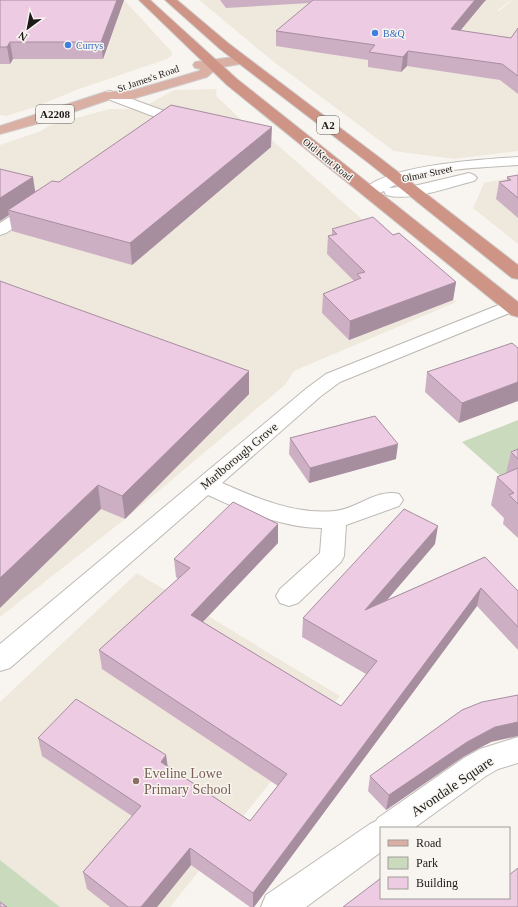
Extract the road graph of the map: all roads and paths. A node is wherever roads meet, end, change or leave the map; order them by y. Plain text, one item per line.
1 (144, 0) edge
2 (170, 0) edge
3 (242, 60) junction
4 (185, 65) dead end
5 (213, 65) junction
6 (129, 82) dead end
7 (110, 95) junction
8 (0, 130) edge
9 (134, 141) edge
10 (518, 162) edge
11 (397, 178) junction
12 (414, 191) junction
13 (370, 192) junction
14 (46, 199) edge
15 (0, 230) edge
16 (518, 274) edge
17 (514, 309) edge
18 (205, 485) junction
19 (391, 500) dead end
20 (335, 519) junction
21 (289, 596) dead end
22 (0, 660) edge
23 (518, 750) edge
24 (390, 827) edge
25 (380, 835) edge
26 (278, 907) edge

1 - 5 highway, Old Kent Road / A2
2 - 3 highway, A2
3 - 5 main road, St James's Road / A2208
3 - 11 highway, A2
4 - 5 main road, St James's Road / A2208
5 - 7 main road, St James's Road / A2208
5 - 13 highway, Old Kent Road / A2
6 - 7 main road, St James's Road / A2208
7 - 8 main road, St James's Road / A2208
7 - 9 street
10 - 11 street, Olmar Street
10 - 12 street, Olmar Street
11 - 12 highway, A2
11 - 13 street, Olmar Street
12 - 13 street, Olmar Street
12 - 16 highway, A2
13 - 17 highway, Old Kent Road / A2
14 - 15 street
17 - 18 street, Marlborough Grove
18 - 20 street
18 - 22 street, Marlborough Grove
19 - 20 street
20 - 21 street
23 - 24 street, Avondale Square
25 - 26 street

